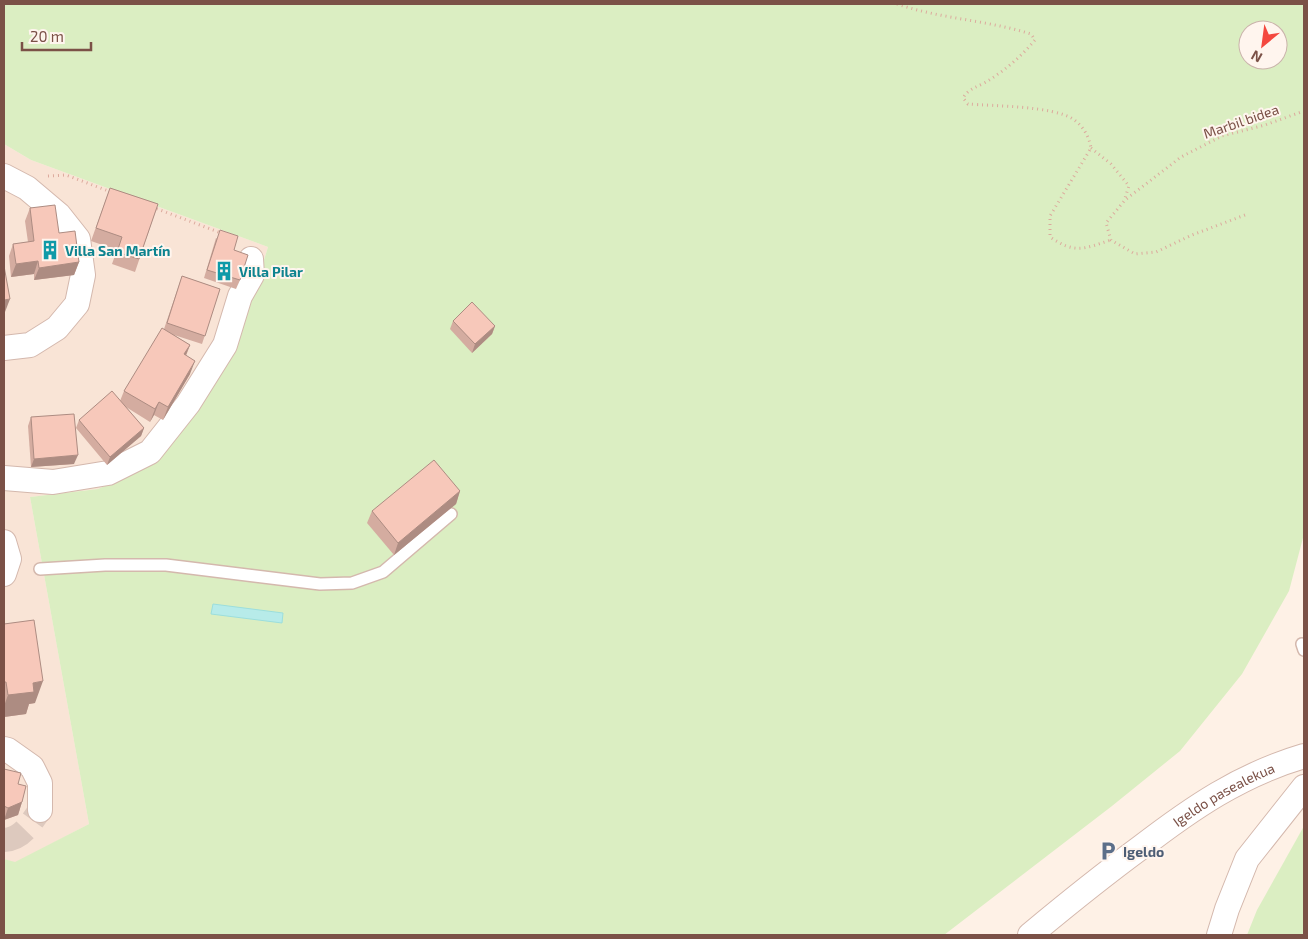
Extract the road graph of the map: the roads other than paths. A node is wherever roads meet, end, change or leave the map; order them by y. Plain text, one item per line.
1 (4, 176) edge
2 (251, 259) road end
3 (4, 348) edge
4 (4, 478) edge
5 (451, 514) edge
6 (4, 542) edge
7 (40, 569) dead end
8 (9, 571) edge
9 (4, 749) edge
10 (1304, 756) edge
11 (1304, 787) edge
12 (40, 810) tunnel mouth
13 (1030, 935) edge
14 (1219, 935) edge

1 - 3 street
2 - 4 street
5 - 7 lane
6 - 8 street
9 - 12 street
10 - 13 street, Igeldo pasealekua
11 - 14 street

